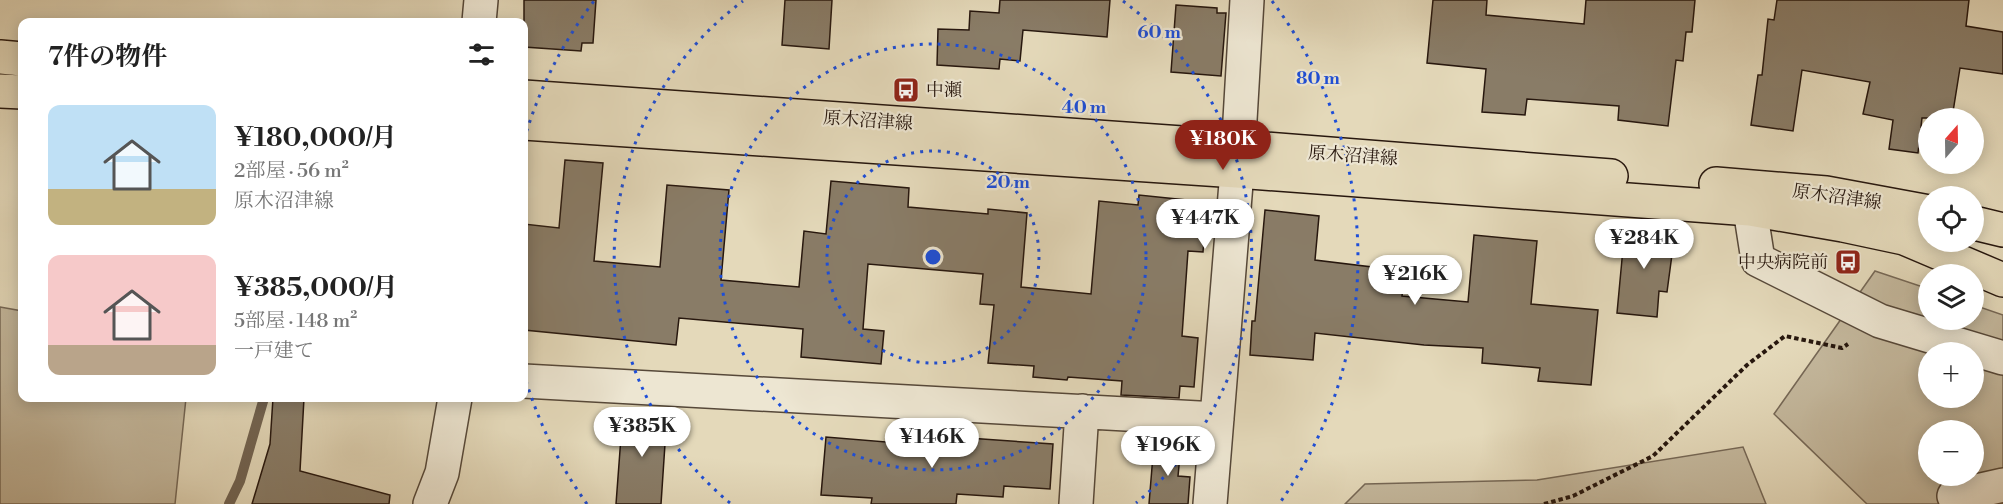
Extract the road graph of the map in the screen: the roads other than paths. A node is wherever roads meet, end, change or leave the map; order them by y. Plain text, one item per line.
1 (481, 0) edge
2 (1247, 0) edge
3 (479, 18) edge
4 (0, 57) edge
5 (18, 59) edge
6 (0, 91) edge
7 (18, 92) edge
8 (528, 97) edge
9 (528, 123) edge
10 (1238, 159) junction
11 (1826, 193) junction
12 (1918, 196) edge
13 (1984, 203) edge
14 (2003, 206) edge
15 (1750, 209) junction
16 (1918, 210) edge
17 (1984, 225) edge
18 (2003, 230) edge
19 (1904, 238) junction
20 (2003, 254) edge
21 (2003, 280) edge
22 (2003, 358) edge
23 (528, 381) edge
24 (454, 402) edge
25 (1082, 411) junction
26 (1217, 419) junction
27 (2003, 485) edge
28 (1954, 496) dead end
29 (430, 504) edge
30 (1077, 504) edge
31 (1210, 504) edge

1 - 3 street
2 - 10 street
4 - 5 main road
6 - 7 main road
8 - 10 main road, 原木沼津線
9 - 10 main road, 原木沼津線
10 - 11 main road, 原木沼津線
10 - 15 main road, 原木沼津線
10 - 26 street
11 - 12 main road
11 - 16 main road, 原木沼津線
13 - 14 main road
15 - 19 main road, 原木沼津線
15 - 22 street
17 - 18 main road
19 - 20 main road, 原木沼津線
19 - 21 main road, 原木沼津線
23 - 25 street
24 - 29 street
25 - 26 street
25 - 30 street
26 - 31 street
27 - 28 street

